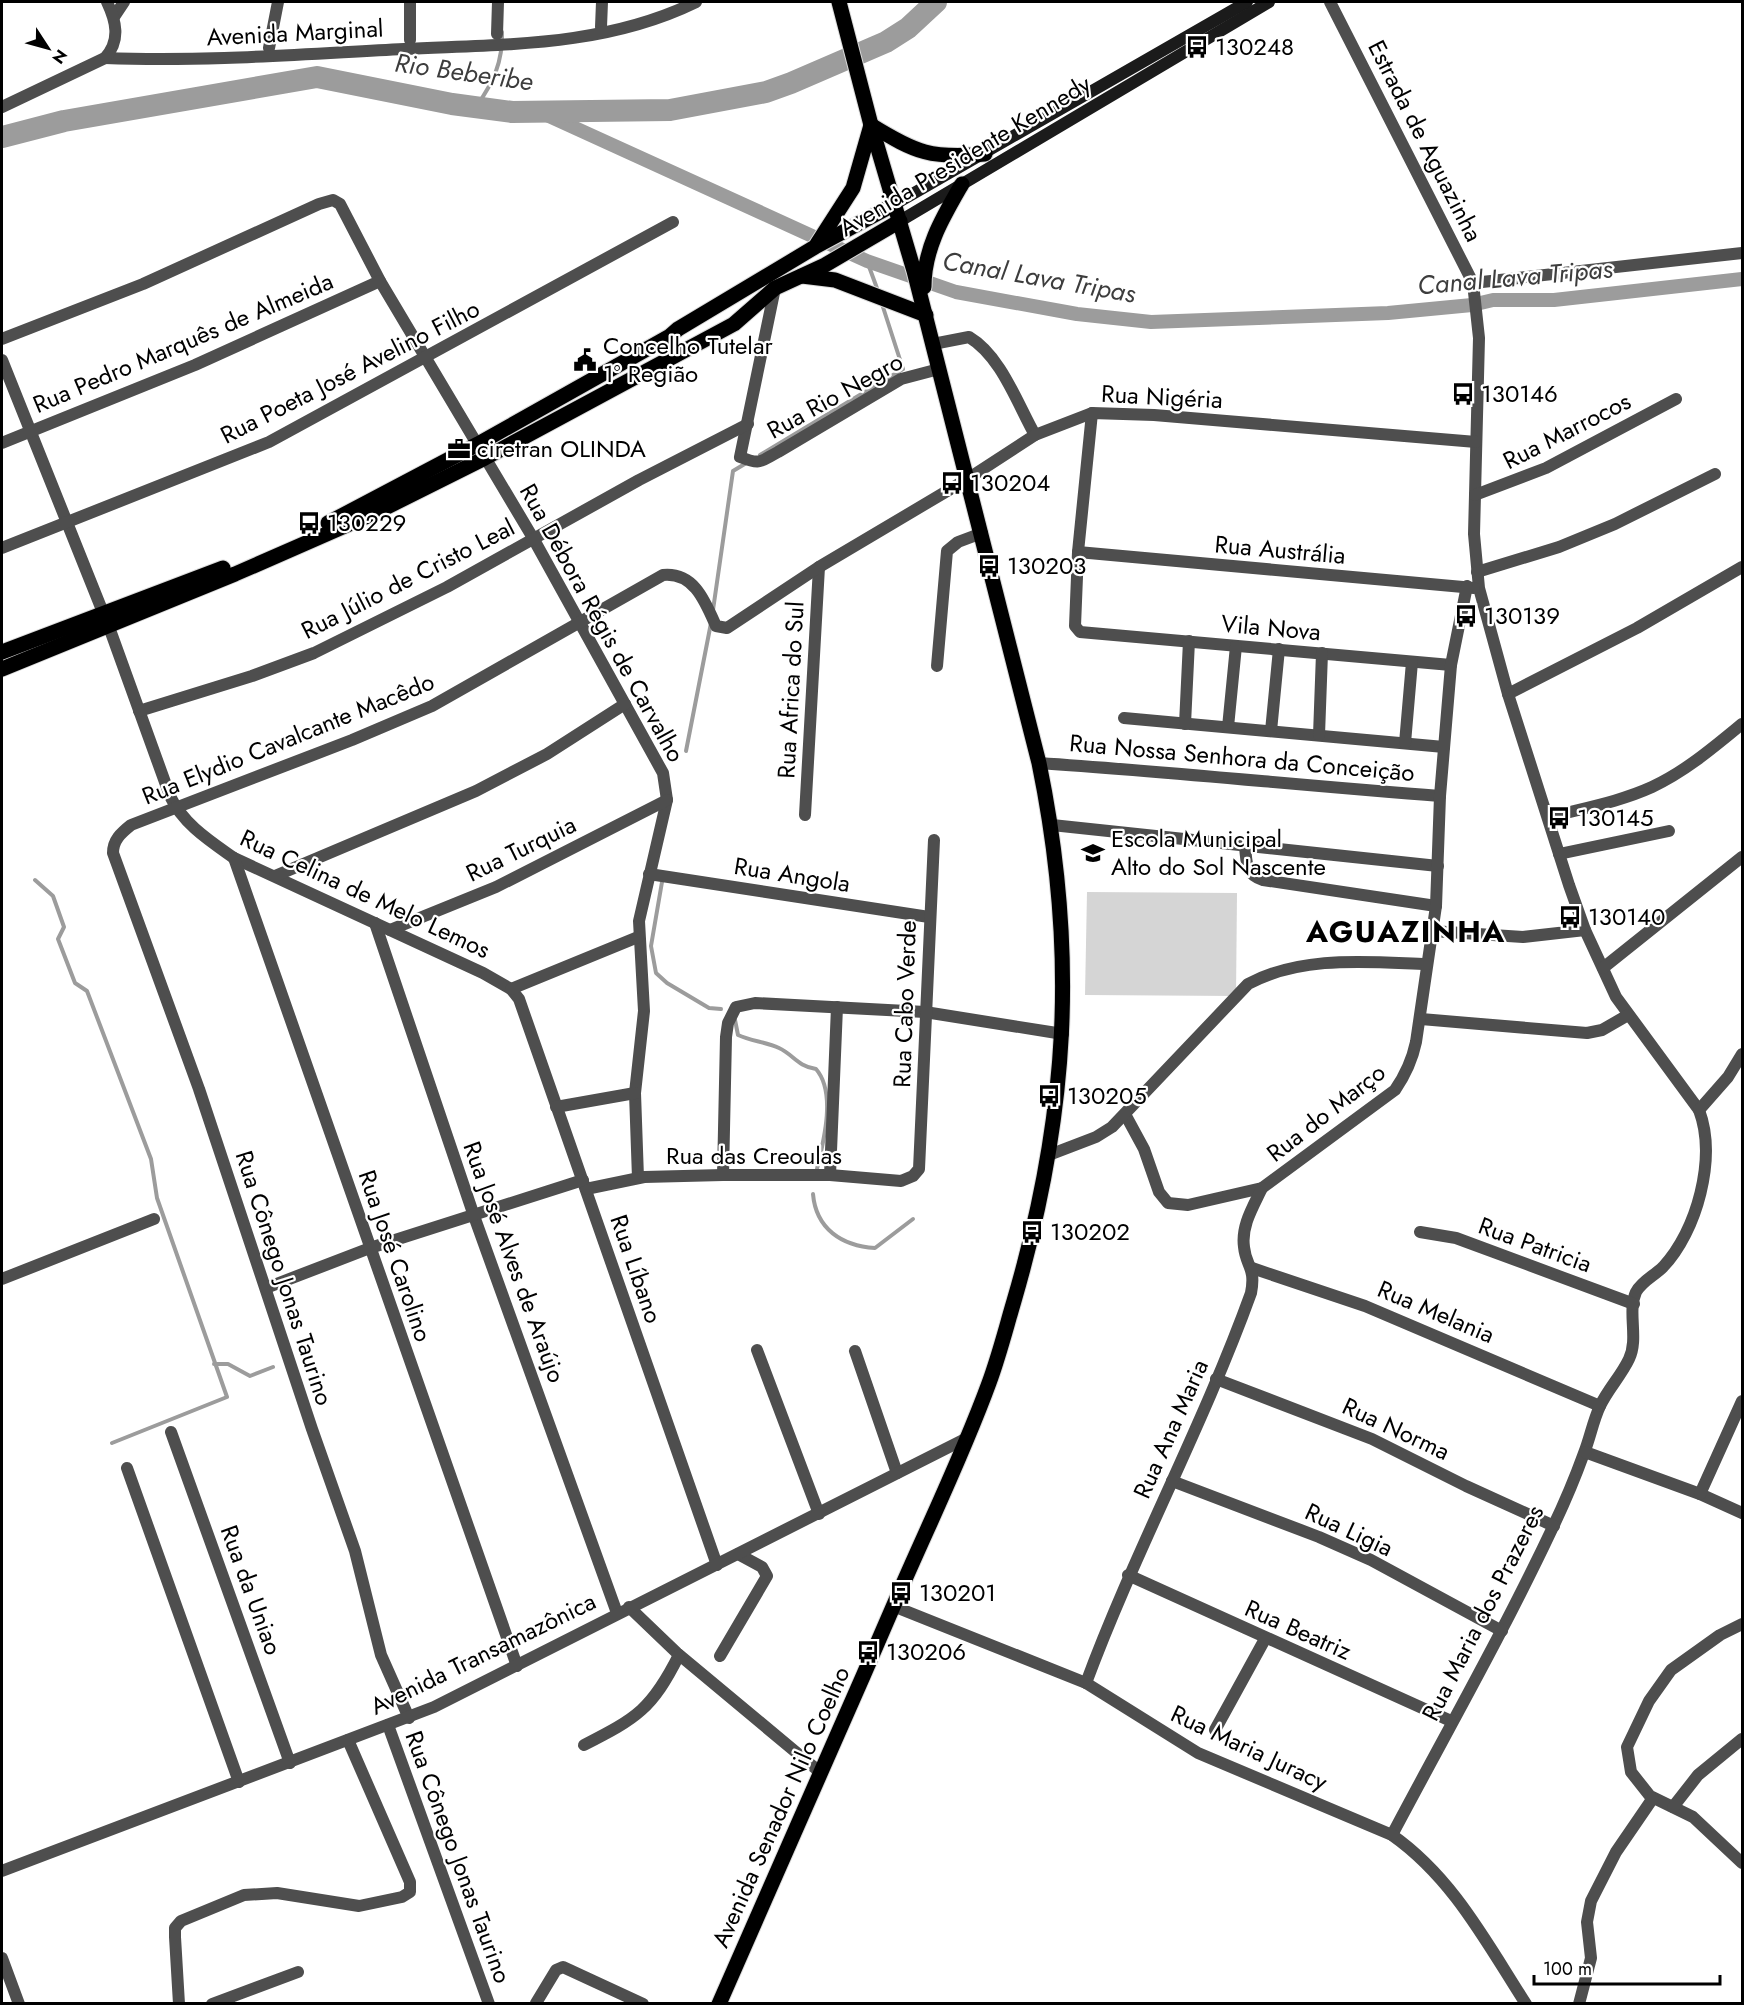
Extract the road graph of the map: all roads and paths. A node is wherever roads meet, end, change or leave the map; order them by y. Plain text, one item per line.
1 (107, 2) edge
2 (124, 2) edge
3 (278, 2) edge
4 (410, 2) edge
5 (498, 2) edge
6 (602, 2) edge
7 (696, 2) edge
8 (839, 2) edge
9 (1247, 2) edge
10 (1269, 2) edge
11 (1330, 2) edge
12 (114, 17) junction
13 (601, 27) dead end
14 (497, 34) dead end
15 (410, 40) dead end
16 (269, 48) dead end
17 (105, 58) junction
18 (2, 107) edge
19 (871, 125) junction
20 (986, 154) junction
21 (962, 184) junction
22 (895, 204) junction
23 (900, 221) junction
24 (674, 222) dead end
25 (837, 229) junction
26 (1743, 253) edge
27 (919, 272) junction
28 (799, 276) junction
29 (380, 281) junction
30 (1473, 283) junction
31 (775, 288) junction
32 (923, 307) junction
33 (2, 339) edge
34 (933, 344) junction
35 (426, 358) junction
36 (2, 360) edge
37 (939, 369) junction
38 (1676, 399) dead end
39 (1092, 413) junction
40 (748, 424) junction
41 (31, 432) junction
42 (1035, 435) junction
43 (2, 442) edge
44 (1476, 442) junction
45 (482, 451) junction
46 (1715, 474) dead end
47 (969, 478) junction
48 (1476, 495) junction
49 (67, 522) junction
50 (982, 533) junction
51 (533, 538) junction
52 (2, 548) edge
53 (1078, 552) junction
54 (819, 567) junction
55 (1743, 567) edge
56 (1477, 572) junction
57 (1473, 587) junction
58 (706, 601) joint
59 (106, 621) junction
60 (581, 622) junction
61 (1189, 641) junction
62 (1236, 646) junction
63 (1279, 649) junction
64 (2, 652) edge
65 (1322, 653) junction
66 (1412, 662) junction
67 (1451, 665) junction
68 (937, 666) dead end
69 (2, 669) edge
70 (1508, 694) junction
71 (625, 704) junction
72 (139, 711) junction
73 (1124, 718) dead end
74 (1185, 724) junction
75 (1743, 724) edge
76 (1228, 728) junction
77 (1271, 731) junction
78 (1319, 735) junction
79 (1405, 743) junction
80 (1444, 747) junction
81 (1040, 763) junction
82 (1440, 796) junction
83 (667, 800) junction
84 (176, 809) junction
85 (805, 815) dead end
86 (1550, 817) junction
87 (1052, 825) junction
88 (1669, 831) dead end
89 (934, 840) dead end
90 (1245, 847) junction
91 (112, 853) joint
92 (1559, 854) junction
93 (1743, 857) edge
94 (234, 858) junction
95 (1438, 866) junction
96 (649, 874) junction
97 (275, 876) junction
98 (1436, 906) junction
99 (929, 916) junction
100 (375, 923) junction
101 (390, 930) junction
102 (1585, 930) junction
103 (1432, 931) junction
104 (638, 937) junction
105 (1427, 964) junction
106 (1603, 968) junction
107 (512, 989) junction
108 (837, 1007) junction
109 (925, 1012) junction
110 (1628, 1015) junction
111 (1420, 1019) junction
112 (1063, 1034) junction
113 (1743, 1054) edge
114 (635, 1093) junction
115 (556, 1107) junction
116 (1699, 1110) junction
117 (1125, 1114) junction
118 (1049, 1155) junction
119 (919, 1169) joint
120 (723, 1175) junction
121 (830, 1176) junction
122 (638, 1178) junction
123 (584, 1185) junction
124 (1262, 1188) junction
125 (474, 1216) junction
126 (154, 1219) dead end
127 (1420, 1232) dead end
128 (370, 1248) junction
129 (1252, 1268) junction
130 (2, 1279) edge
131 (266, 1288) junction
132 (1634, 1304) junction
133 (757, 1350) dead end
134 (855, 1351) dead end
135 (1216, 1379) junction
136 (1743, 1401) edge
137 (1600, 1406) junction
138 (171, 1432) dead end
139 (967, 1438) junction
140 (1585, 1452) junction
141 (127, 1468) dead end
142 (897, 1473) junction
143 (1172, 1481) junction
144 (1700, 1494) junction
145 (1743, 1513) edge
146 (819, 1514) junction
147 (1554, 1526) junction
148 (738, 1554) junction
149 (717, 1565) junction
150 (1128, 1575) junction
151 (893, 1606) junction
152 (623, 1610) junction
153 (1743, 1624) edge
154 (1502, 1631) junction
155 (1265, 1639) junction
156 (679, 1655) junction
157 (720, 1656) dead end
158 (517, 1666) junction
159 (1086, 1683) junction
160 (409, 1718) junction
161 (1451, 1721) junction
162 (388, 1725) junction
163 (1215, 1730) dead end
164 (348, 1740) junction
165 (1743, 1740) edge
166 (584, 1745) dead end
167 (291, 1763) junction
168 (821, 1773) junction
169 (238, 1782) junction
170 (1653, 1798) junction
171 (1673, 1807) junction
172 (1392, 1835) junction
173 (1743, 1863) edge
174 (2, 1870) edge
175 (2, 1958) edge
176 (298, 1972) dead end
177 (488, 2001) edge
178 (535, 2003) edge
179 (19, 2004) edge
180 (179, 2004) edge
181 (212, 2004) edge
182 (475, 2004) edge
183 (643, 2004) edge
184 (719, 2004) edge
185 (1526, 2004) edge
186 (1578, 2004) edge

1 - 12 street
2 - 12 street
3 - 16 street
4 - 15 street
5 - 14 street
6 - 13 street
7 - 17 street, Avenida Marginal
8 - 19 main road, Avenida Senador Nilo Coelho
9 - 20 main road, Avenida Presidente Kennedy
10 - 21 main road, Avenida Presidente Kennedy
11 - 30 street, Estrada de Aguazinha
12 - 17 street
17 - 18 street
19 - 20 main road
19 - 22 main road, Avenida Senador Nilo Coelho
19 - 25 main road
20 - 22 main road, Avenida Presidente Kennedy
21 - 23 main road, Avenida Presidente Kennedy
21 - 27 main road
22 - 23 main road, Avenida Senador Nilo Coelho
22 - 25 main road, Avenida Presidente Kennedy
23 - 27 main road, Avenida Senador Nilo Coelho
23 - 28 main road, Avenida Presidente Kennedy
24 - 35 street, Rua Poeta José Avelino Filho
25 - 45 main road, Avenida Presidente Kennedy
26 - 30 street
27 - 32 main road, Avenida Senador Nilo Coelho
28 - 31 main road, Avenida Presidente Kennedy
28 - 32 main road
29 - 33 street, Rua Débora Régis de Carvalho
29 - 35 street, Rua Débora Régis de Carvalho
29 - 41 street, Rua Pedro Marquês de Almeida
30 - 44 street, Estrada de Aguazinha
31 - 40 street
31 - 45 main road, Avenida Presidente Kennedy
32 - 34 main road, Avenida Senador Nilo Coelho
34 - 37 main road, Avenida Senador Nilo Coelho
34 - 42 street
35 - 45 street, Rua Débora Régis de Carvalho
35 - 49 street, Rua Poeta José Avelino Filho
36 - 41 street
37 - 40 street, Rua Rio Negro
37 - 47 main road, Avenida Senador Nilo Coelho
38 - 48 street, Rua Marrocos
39 - 42 street, Rua Nigéria
39 - 44 street, Rua Nigéria
39 - 53 street
40 - 51 street, Rua Júlio de Cristo Leal
41 - 43 street, Rua Pedro Marquês de Almeida
41 - 49 street
42 - 47 street, Rua Nigéria
44 - 48 street, Estrada de Aguazinha
45 - 51 street, Rua Débora Régis de Carvalho
45 - 59 main road, Avenida Presidente Kennedy
46 - 56 street
47 - 50 main road, Avenida Senador Nilo Coelho
47 - 54 street, Rua Nigéria
48 - 56 street, Estrada de Aguazinha
49 - 52 street, Rua Poeta José Avelino Filho
49 - 59 street
50 - 68 street
50 - 81 main road, Avenida Senador Nilo Coelho
51 - 60 street, Rua Débora Régis de Carvalho
51 - 72 street, Rua Júlio de Cristo Leal
53 - 57 street, Rua Austrália
53 - 61 street, Vila Nova
54 - 58 street, Rua Nigéria
54 - 85 street, Rua Africa do Sul
55 - 70 street
56 - 57 street, Estrada de Aguazinha
57 - 67 street, Rua do Março
57 - 70 street, Estrada de Aguazinha
58 - 60 street, Rua Elydio Cavalcante Macêdo
59 - 64 main road, Avenida Presidente Kennedy
59 - 69 main road, Avenida Presidente Kennedy
59 - 72 street
60 - 71 street, Rua Débora Régis de Carvalho
60 - 84 street, Rua Elydio Cavalcante Macêdo
61 - 62 street, Vila Nova
61 - 74 street
62 - 63 street, Vila Nova
62 - 76 street
63 - 65 street, Vila Nova
63 - 77 street
65 - 66 street, Vila Nova
65 - 78 street
66 - 67 street, Vila Nova
66 - 79 street
67 - 80 street, Rua do Março
70 - 86 street, Estrada de Aguazinha
71 - 83 street, Rua Débora Régis de Carvalho
71 - 97 street
72 - 84 street
73 - 74 street
74 - 76 street
75 - 86 street
76 - 77 street
77 - 78 street
78 - 79 street
79 - 80 street
80 - 82 street, Rua do Março
81 - 82 street, Rua Nossa Senhora da Conceição
81 - 87 main road, Avenida Senador Nilo Coelho
82 - 95 street, Rua do Março
83 - 96 street, Rua Débora Régis de Carvalho
83 - 101 street, Rua Turquia
84 - 91 street, Rua Elydio Cavalcante Macêdo
84 - 94 street, Rua Celina de Melo Lemos
86 - 92 street, Estrada de Aguazinha
87 - 90 street
87 - 112 main road, Avenida Senador Nilo Coelho
88 - 92 street
89 - 99 street, Rua Cabo Verde
90 - 95 street
90 - 98 street
91 - 131 street, Rua Cônego Jonas Taurino
92 - 102 street, Estrada de Aguazinha
93 - 106 street
94 - 97 street, Rua Celina de Melo Lemos
94 - 128 street, Rua José Carolino
95 - 98 street, Rua do Março
96 - 99 street, Rua Angola
96 - 104 street, Rua Débora Régis de Carvalho
97 - 100 street, Rua Celina de Melo Lemos
98 - 103 street, Rua do Março
99 - 109 street, Rua Cabo Verde
100 - 101 street, Rua Celina de Melo Lemos
100 - 125 street, Rua José Alves de Araújo
101 - 107 street, Rua Celina de Melo Lemos
102 - 103 street
102 - 106 street, Estrada de Aguazinha
103 - 105 street, Rua do Março
104 - 107 street
104 - 114 street, Rua Débora Régis de Carvalho
105 - 111 street, Rua do Março
105 - 117 street
106 - 110 street, Estrada de Aguazinha
107 - 115 street, Rua Líbano
108 - 109 street
108 - 120 street
108 - 121 street
109 - 112 street
109 - 119 street, Rua Cabo Verde
110 - 111 street
110 - 116 street, Estrada de Aguazinha
111 - 124 street, Rua do Março
112 - 118 main road, Avenida Senador Nilo Coelho
113 - 116 street
114 - 115 street
114 - 122 street, Rua Débora Régis de Carvalho
115 - 123 street, Rua Líbano
116 - 132 street, Estrada de Aguazinha
117 - 118 street
117 - 124 street, Rua do Março
118 - 139 main road, Avenida Senador Nilo Coelho
119 - 121 street, Rua das Creoulas
120 - 121 street, Rua das Creoulas
120 - 122 street, Rua das Creoulas
122 - 123 street, Rua das Creoulas
123 - 125 street, Rua das Creoulas
123 - 149 street, Rua Líbano
124 - 129 street, Rua Ana Maria
125 - 128 street, Rua das Creoulas
125 - 152 street, Rua José Alves de Araújo
126 - 130 street
127 - 132 street, Rua Patricia
128 - 131 street, Rua das Creoulas
128 - 158 street, Rua José Carolino
129 - 135 street, Rua Ana Maria
129 - 137 street, Rua Melania
131 - 160 street, Rua Cônego Jonas Taurino
132 - 137 street, Estrada de Aguazinha
133 - 146 street
134 - 142 street
135 - 143 street, Rua Ana Maria
135 - 147 street, Rua Norma
136 - 144 street
137 - 140 street, Rua Maria dos Prazeres
138 - 167 street, Rua da Uniao
139 - 142 street, Avenida Transamazônica
139 - 151 main road, Avenida Senador Nilo Coelho
140 - 144 street
140 - 147 street, Rua Maria dos Prazeres
141 - 169 street
142 - 146 street, Avenida Transamazônica
143 - 150 street, Rua Ana Maria
143 - 154 street, Rua Ligia
144 - 145 street
146 - 148 street, Avenida Transamazônica
147 - 154 street, Rua Maria dos Prazeres
148 - 149 street, Avenida Transamazônica
148 - 157 street
149 - 152 street, Avenida Transamazônica
150 - 155 street, Rua Beatriz
150 - 159 street, Rua Ana Maria
151 - 159 street, Rua Maria Juracy
151 - 168 main road, Avenida Senador Nilo Coelho
152 - 156 street, Rua José Alves de Araújo
152 - 158 street, Avenida Transamazônica
153 - 170 street
154 - 161 street, Rua Maria dos Prazeres
155 - 161 street, Rua Beatriz
155 - 163 street
156 - 166 street
156 - 168 street, Rua José Alves de Araújo
158 - 160 street, Avenida Transamazônica
159 - 172 street, Rua Maria Juracy
160 - 162 street, Avenida Transamazônica
161 - 172 street, Rua Maria dos Prazeres
162 - 164 street, Avenida Transamazônica
162 - 177 street, Rua Cônego Jonas Taurino
164 - 167 street, Avenida Transamazônica
164 - 180 street
165 - 171 street
167 - 169 street, Avenida Transamazônica
168 - 184 main road, Avenida Senador Nilo Coelho
169 - 174 street, Avenida Transamazônica
170 - 171 street
170 - 186 street
171 - 173 street
172 - 185 street, Rua Maria Juracy
175 - 179 street
176 - 181 street
177 - 182 street
178 - 183 street

